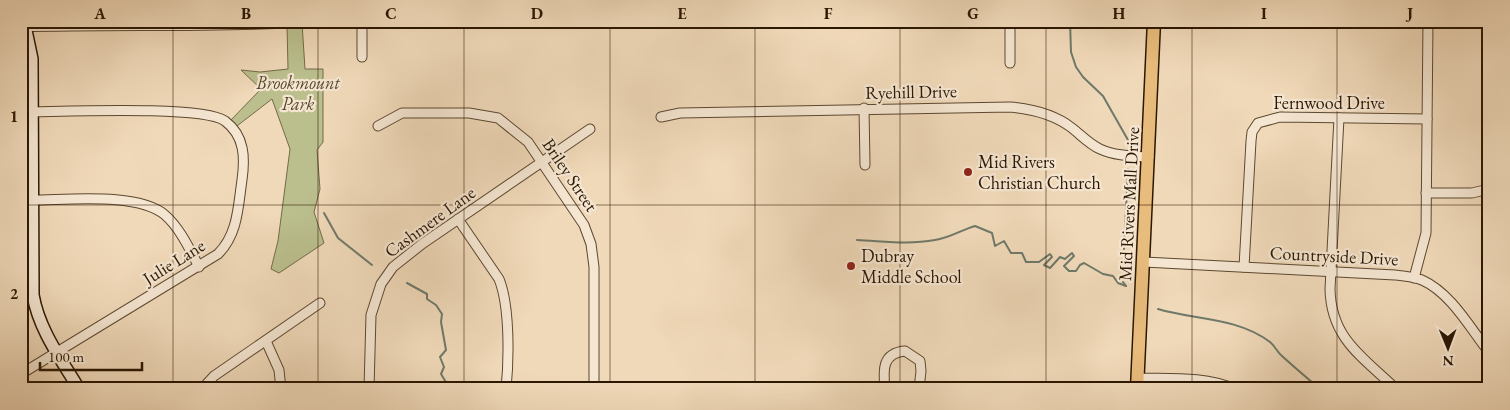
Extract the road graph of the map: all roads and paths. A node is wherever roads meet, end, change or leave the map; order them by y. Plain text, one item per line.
1 (328, 21) edge
2 (362, 21) edge
3 (664, 21) edge
4 (679, 21) edge
5 (1010, 21) edge
6 (1154, 21) edge
7 (1428, 21) edge
8 (24, 25) edge
9 (362, 57) dead end
10 (1010, 64) dead end
11 (864, 108) junction
12 (27, 112) edge
13 (661, 117) dead end
14 (1339, 118) junction
15 (1427, 120) junction
16 (378, 126) dead end
17 (590, 129) dead end
18 (1149, 157) junction
19 (542, 162) junction
20 (865, 165) dead end
21 (1489, 189) edge
22 (1426, 193) junction
23 (33, 200) junction
24 (458, 220) junction
25 (1144, 262) junction
26 (199, 267) junction
27 (1244, 267) junction
28 (1331, 272) junction
29 (1414, 278) junction
30 (320, 303) dead end
31 (266, 340) junction
32 (57, 352) junction
33 (1489, 352) edge
34 (21, 374) edge
35 (1138, 383) edge
36 (79, 389) edge
37 (202, 389) edge
38 (281, 389) edge
39 (369, 389) edge
40 (506, 389) edge
41 (594, 389) edge
42 (886, 389) edge
43 (919, 389) edge
44 (1234, 389) edge
45 (1396, 389) edge

1 - 8 street
2 - 9 street
3 - 4 street
5 - 10 street
6 - 18 main road, Mid Rivers Mall Drive
7 - 15 street
8 - 12 street
11 - 13 street, Ryehill Drive
11 - 18 street, Ryehill Drive
11 - 20 street
12 - 23 street
12 - 26 street, Julie Lane
14 - 15 street, Fernwood Drive
14 - 27 street, Fernwood Drive
14 - 28 street
15 - 22 street
16 - 19 street, Briley Street
17 - 19 street, Cashmere Lane
18 - 25 main road, Mid Rivers Mall Drive
19 - 24 street, Cashmere Lane
19 - 41 street, Briley Street
21 - 22 street
22 - 29 street
23 - 26 street
23 - 32 street
24 - 39 street, Cashmere Lane
24 - 40 street
25 - 27 street, Countryside Drive
25 - 35 main road, Mid Rivers Mall Drive
26 - 32 street, Julie Lane
27 - 28 street, Countryside Drive
28 - 29 street, Countryside Drive
28 - 45 street
29 - 33 street, Countryside Drive
30 - 31 street
31 - 37 street
31 - 38 street
32 - 34 street, Julie Lane
32 - 36 street
35 - 44 street
42 - 43 street

